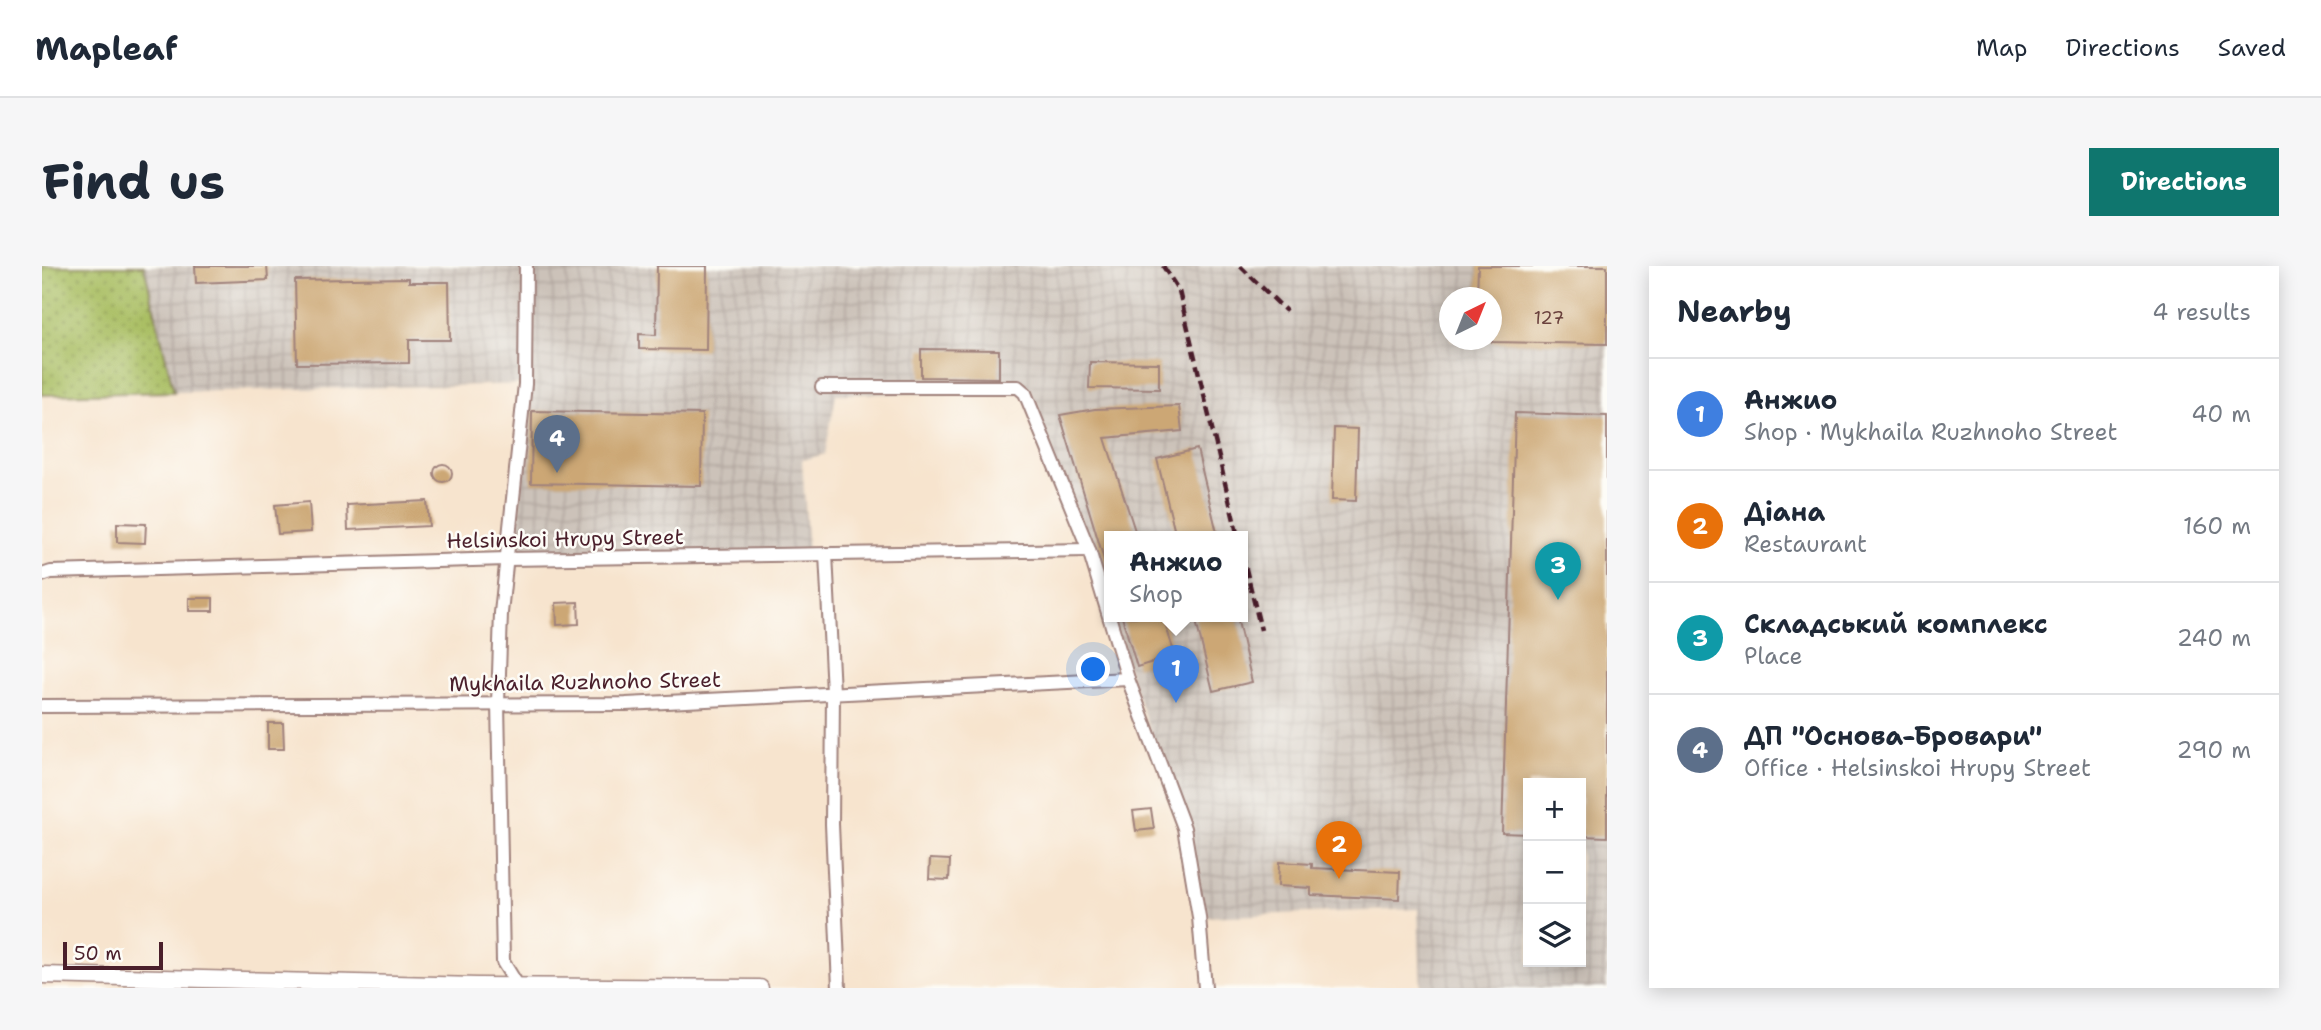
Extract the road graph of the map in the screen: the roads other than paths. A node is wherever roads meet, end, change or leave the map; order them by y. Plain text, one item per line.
1 (526, 266) edge
2 (822, 387) dead end
3 (1089, 550) junction
4 (826, 554) junction
5 (507, 559) junction
6 (42, 575) edge
7 (1104, 600) edge
8 (1111, 622) edge
9 (1128, 679) junction
10 (833, 692) junction
11 (498, 703) junction
12 (42, 706) edge
13 (42, 975) edge
14 (185, 983) edge
15 (518, 987) edge
16 (760, 988) edge
17 (839, 988) edge
18 (1205, 988) edge

1 - 5 street
2 - 3 street
3 - 4 street, Helsinskoi Hrupy Street
3 - 7 street
4 - 5 street, Helsinskoi Hrupy Street
4 - 10 street
5 - 6 street, Helsinskoi Hrupy Street
5 - 11 street
8 - 9 street
9 - 10 street, Mykhaila Ruzhnoho Street
9 - 18 street
10 - 11 street, Mykhaila Ruzhnoho Street
10 - 17 street
11 - 12 street, Mykhaila Ruzhnoho Street
11 - 15 street
13 - 14 main road
14 - 15 main road
15 - 16 main road

